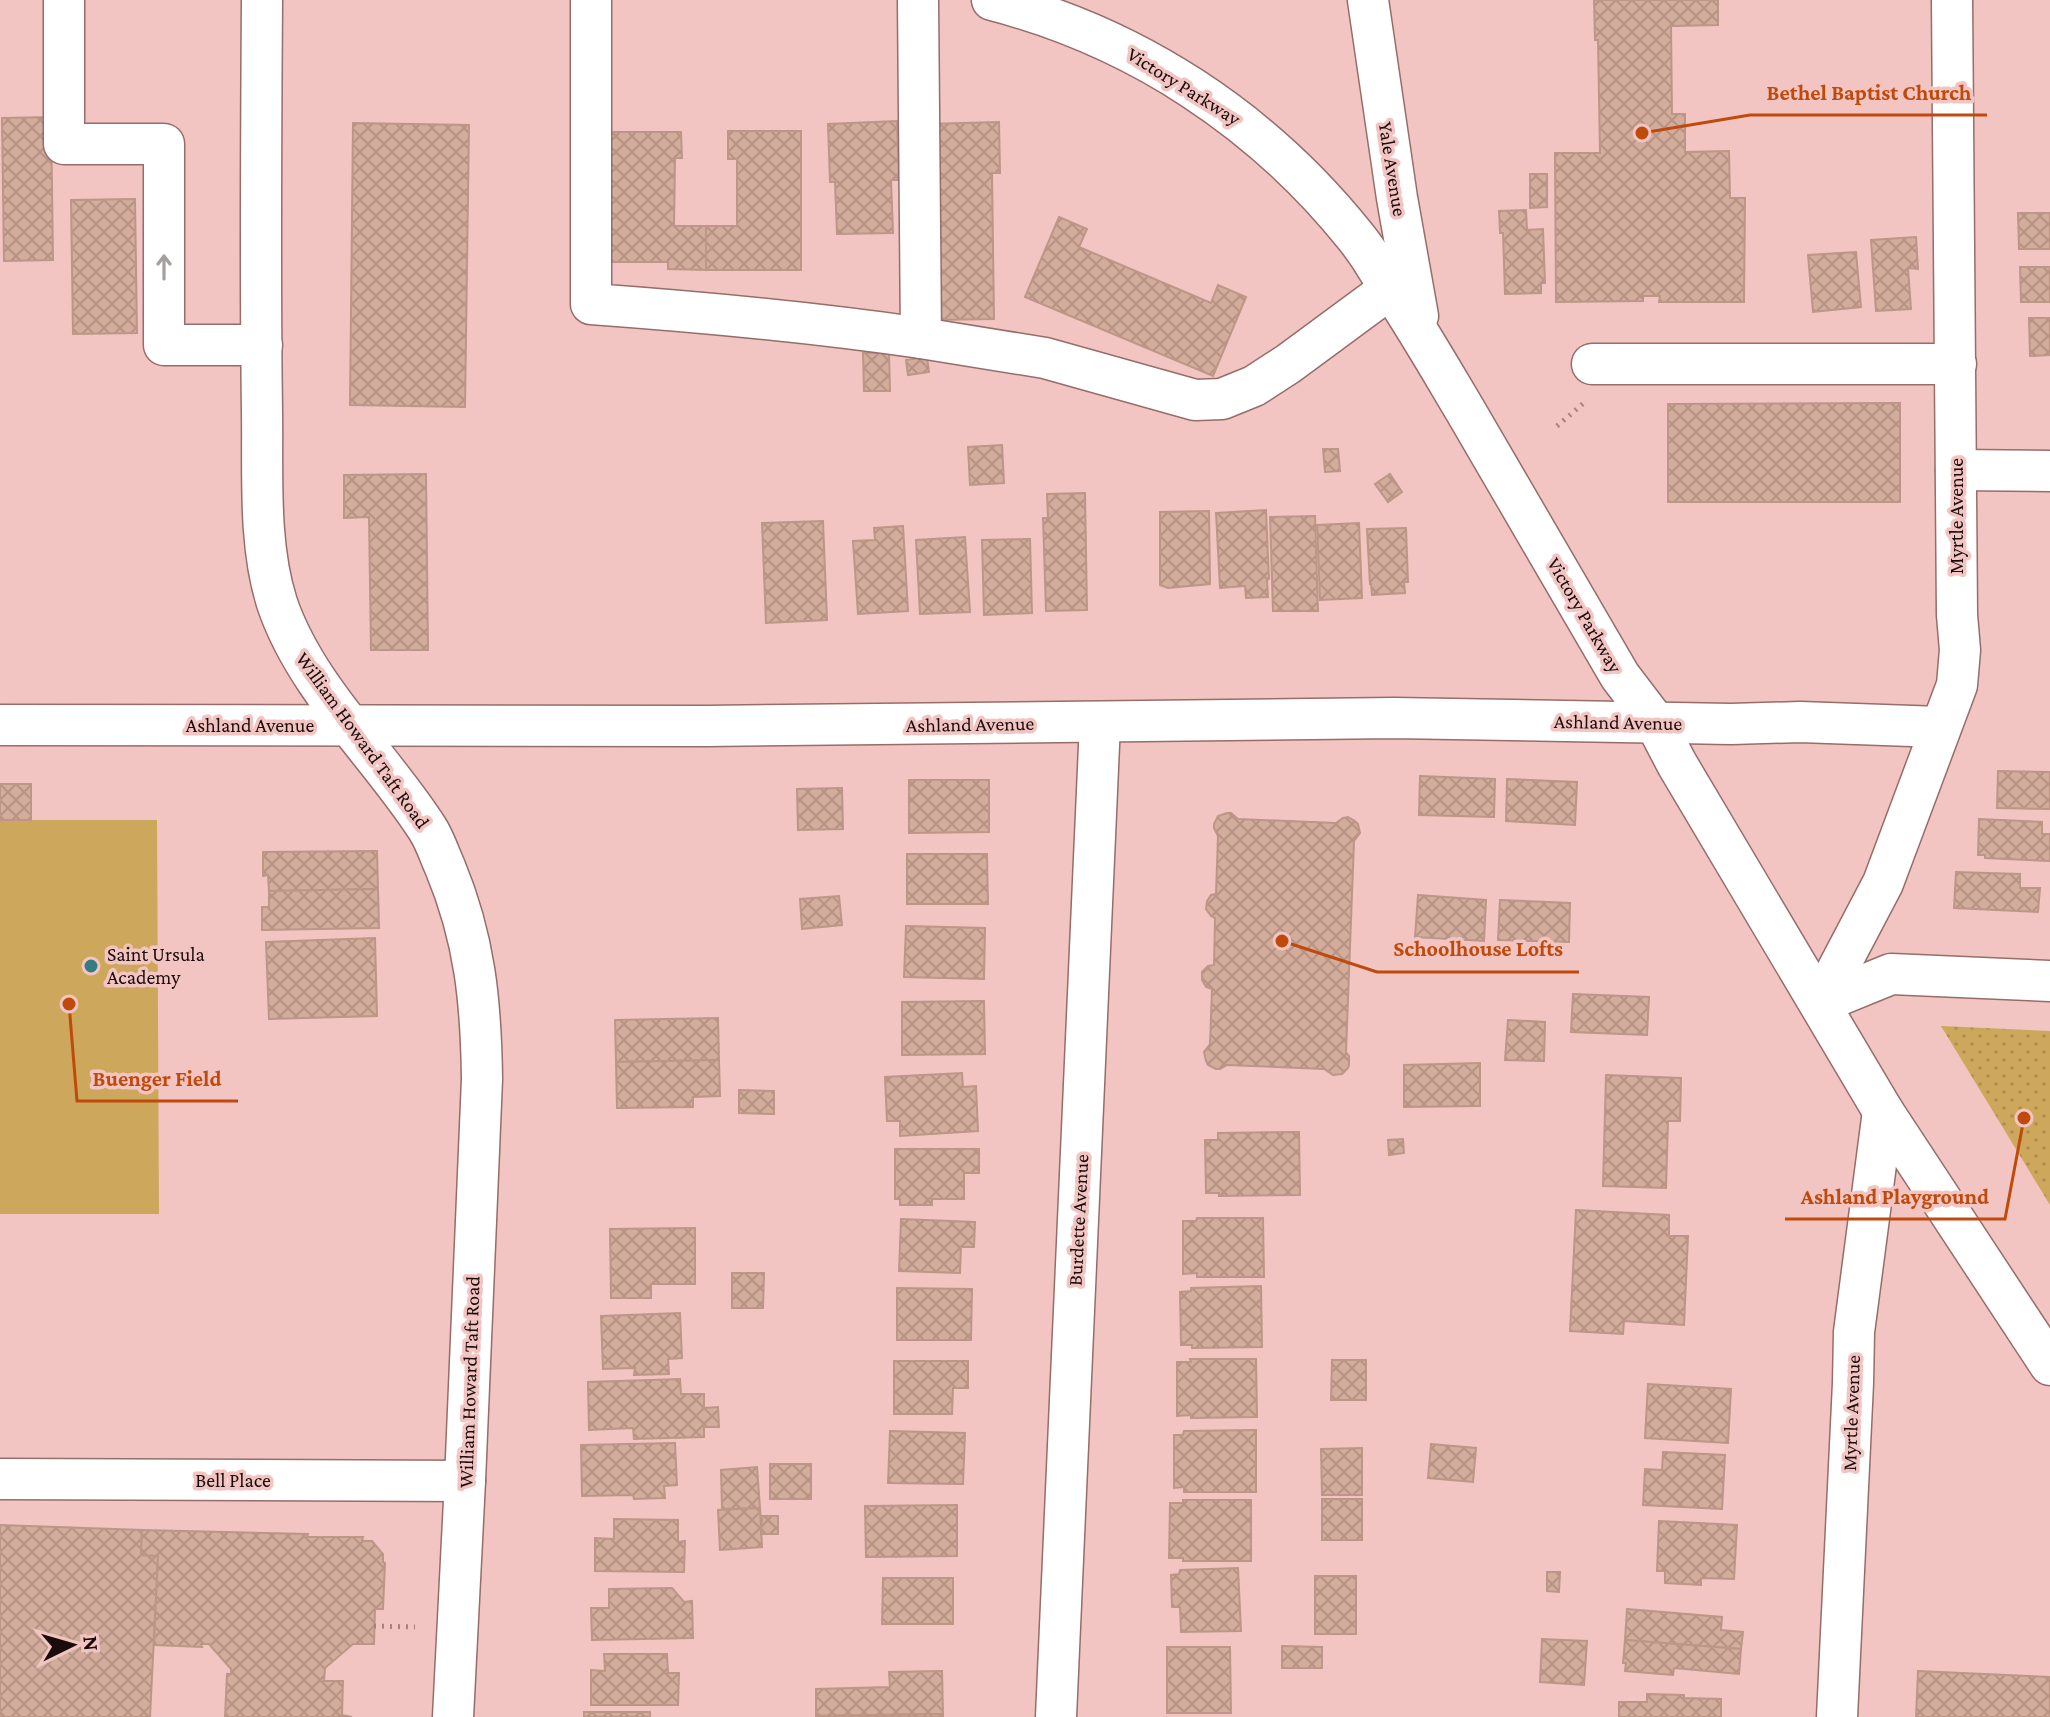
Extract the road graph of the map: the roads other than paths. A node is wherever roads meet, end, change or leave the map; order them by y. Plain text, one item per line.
1 (64, 0) edge
2 (262, 0) edge
3 (591, 0) edge
4 (918, 0) edge
5 (992, 0) edge
6 (1368, 0) edge
7 (1952, 0) edge
8 (1391, 288) junction
9 (921, 338) junction
10 (1422, 338) junction
11 (262, 345) junction
12 (1956, 364) junction
13 (1592, 380) road end
14 (1956, 470) junction
15 (2050, 471) edge
16 (1655, 722) junction
17 (1100, 723) junction
18 (0, 725) edge
19 (349, 725) junction
20 (1940, 727) junction
21 (2050, 981) edge
22 (1820, 1003) junction
23 (1883, 1111) junction
24 (2050, 1365) edge
25 (0, 1479) edge
26 (465, 1481) junction
27 (453, 1717) edge
28 (1056, 1717) edge
29 (1837, 1717) edge

11 -> 1 street
2 - 11 street, William Howard Taft Road
3 - 9 street
4 - 9 street
5 - 8 street, Victory Parkway
6 - 10 street, Yale Avenue
7 - 12 street, Myrtle Avenue
8 - 9 street
8 - 10 street, Victory Parkway
10 - 16 street, Victory Parkway
11 - 19 street, William Howard Taft Road
12 - 13 street
12 - 14 street, Myrtle Avenue
14 - 15 street
14 - 20 street, Myrtle Avenue
16 - 17 street, Ashland Avenue
16 - 20 street, Ashland Avenue
16 - 22 street, Victory Parkway
17 - 19 street, Ashland Avenue
17 - 28 street, Burdette Avenue
18 - 19 street, Ashland Avenue
19 - 26 street, William Howard Taft Road
20 - 22 street, Myrtle Avenue
21 - 22 street
22 - 23 street, Victory Parkway
23 - 24 street, Victory Parkway
23 - 29 street, Myrtle Avenue
25 - 26 street, Bell Place
26 - 27 street, William Howard Taft Road

